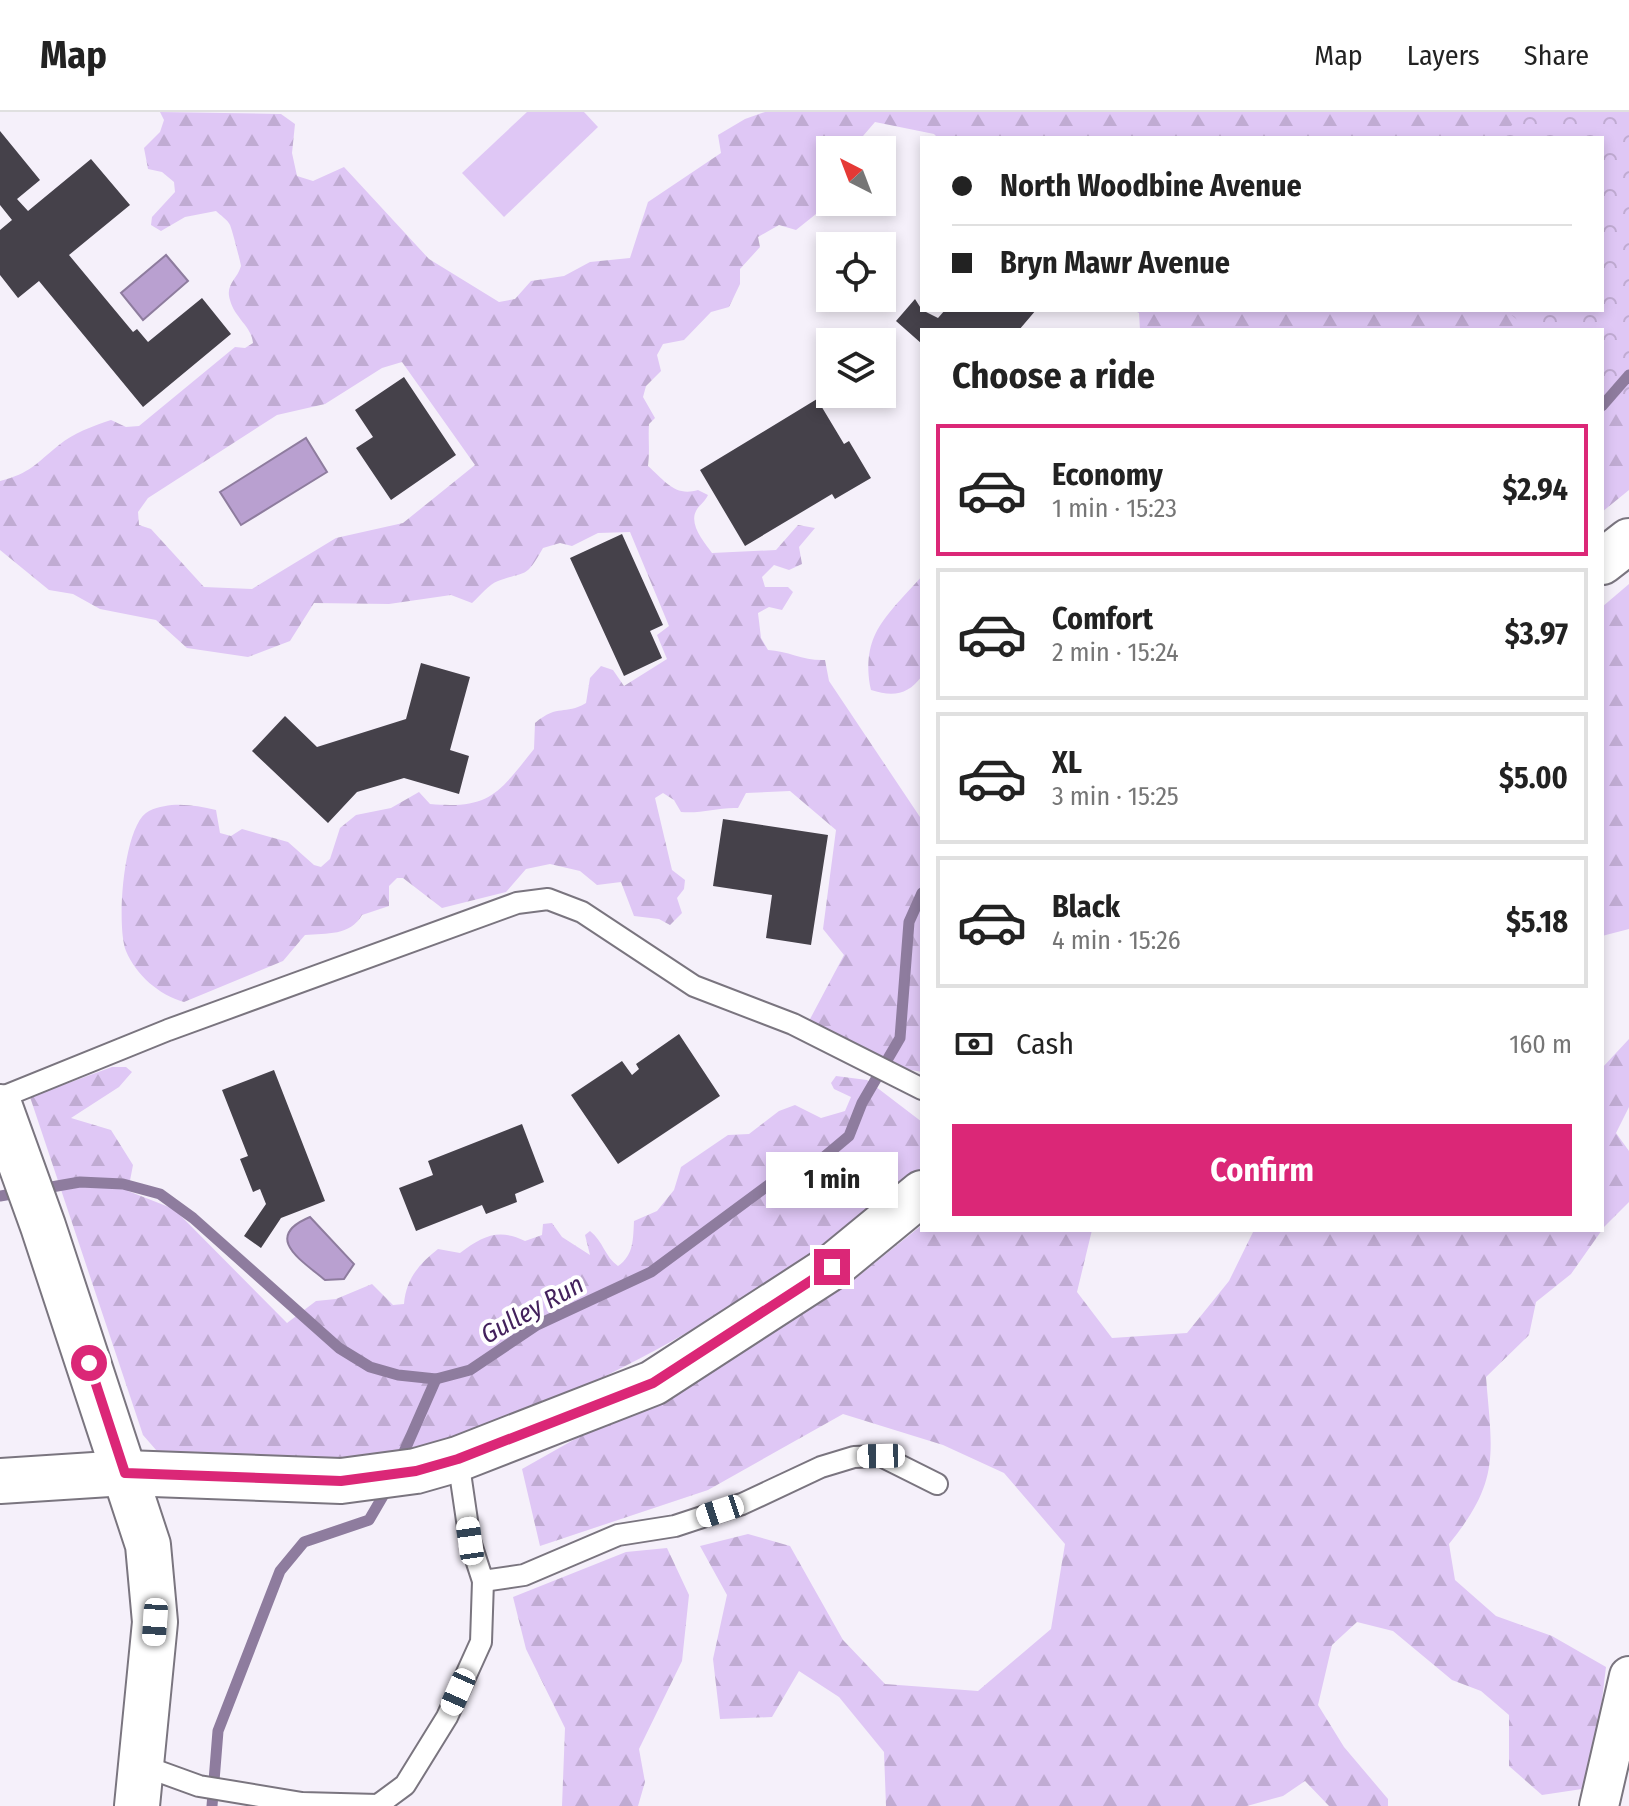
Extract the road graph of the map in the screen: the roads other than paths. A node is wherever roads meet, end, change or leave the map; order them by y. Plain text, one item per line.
1 (1629, 541) edge
2 (1604, 560) edge
3 (913, 1085) edge
4 (0, 1098) edge
5 (0, 1107) edge
6 (920, 1195) edge
7 (458, 1459) junction
8 (125, 1473) junction
9 (0, 1481) edge
10 (937, 1484) dead end
11 (483, 1581) junction
12 (1629, 1676) edge
13 (139, 1786) edge
14 (1599, 1806) edge

1 - 2 street
3 - 4 lane
5 - 8 street
6 - 7 street
7 - 8 street
7 - 11 lane
8 - 9 street
8 - 13 street
10 - 11 lane
11 - 13 lane
12 - 14 street

